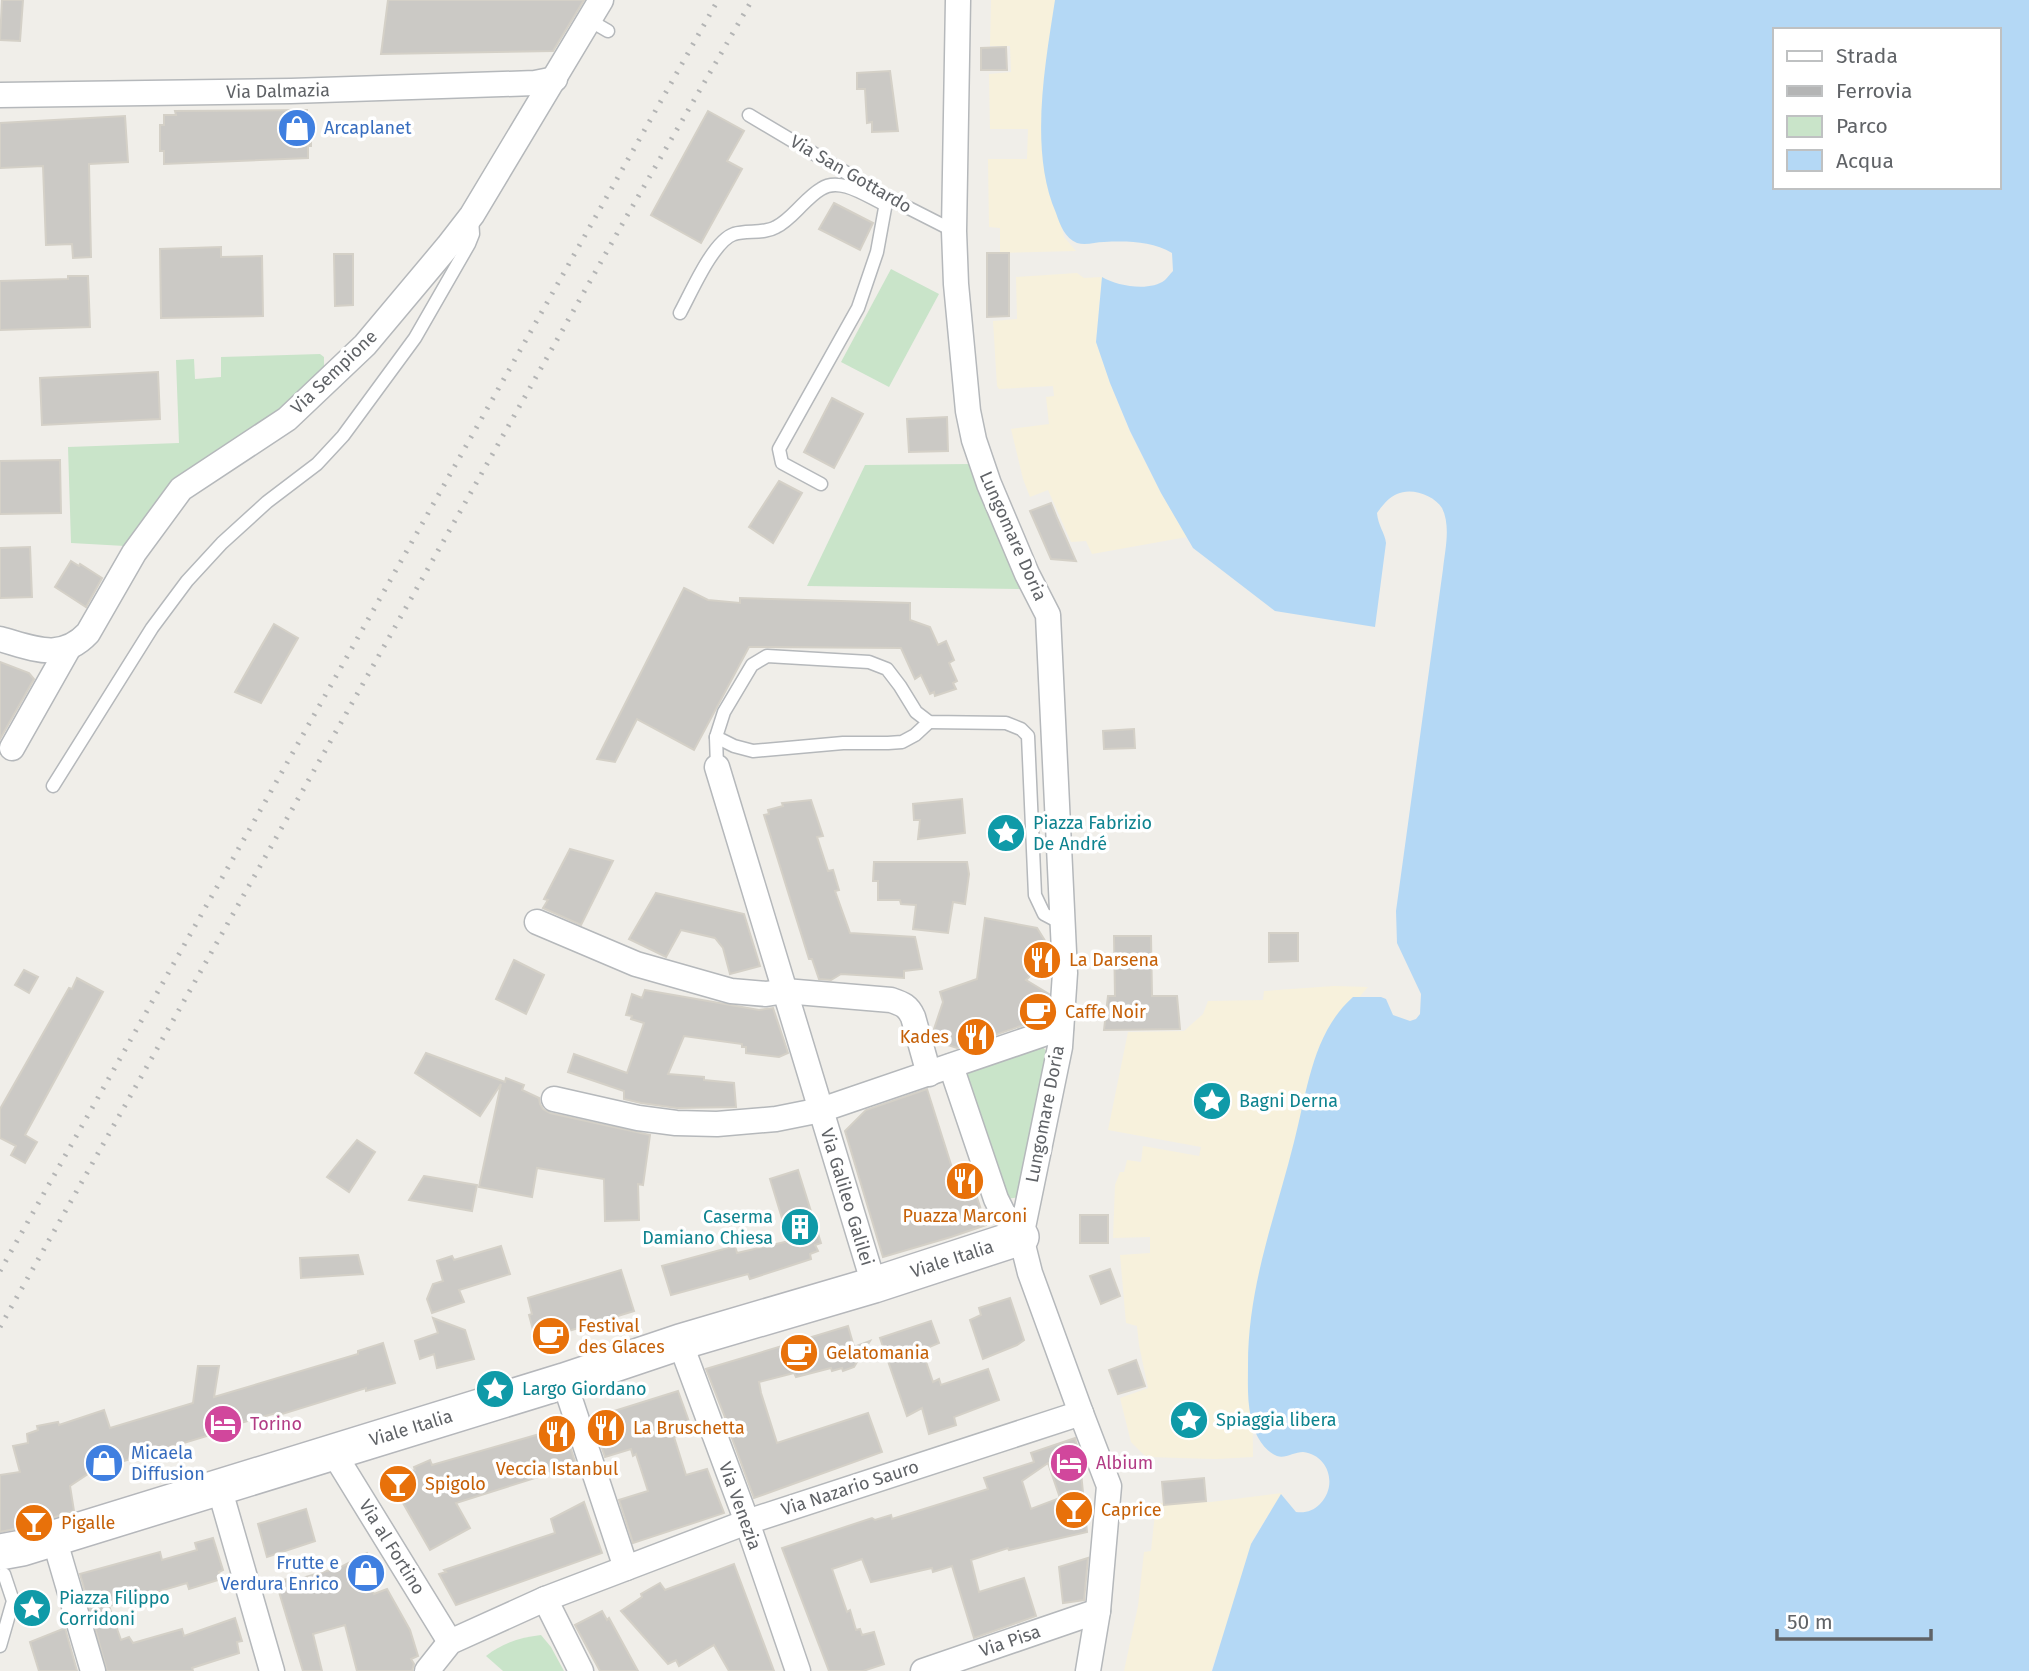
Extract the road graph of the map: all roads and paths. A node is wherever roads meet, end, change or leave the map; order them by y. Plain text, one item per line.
1 (958, 0) edge
2 (600, 17) edge
3 (555, 79) junction
4 (0, 94) edge
5 (749, 115) dead end
6 (887, 201) junction
7 (472, 215) junction
8 (954, 231) junction
9 (680, 313) dead end
10 (821, 484) dead end
11 (0, 639) edge
12 (68, 649) junction
13 (929, 722) junction
14 (716, 737) junction
15 (12, 748) dead end
16 (717, 767) joint
17 (53, 786) dead end
18 (537, 922) dead end
19 (1063, 924) junction
20 (785, 991) junction
21 (1061, 1028) junction
22 (940, 1070) junction
23 (554, 1099) dead end
24 (821, 1110) junction
25 (1022, 1232) junction
26 (874, 1285) junction
27 (680, 1342) junction
28 (564, 1381) junction
29 (1081, 1413) junction
30 (332, 1452) junction
31 (219, 1487) junction
32 (747, 1522) junction
33 (54, 1538) junction
34 (2, 1563) edge
35 (626, 1568) junction
36 (545, 1599) junction
37 (1098, 1611) junction
38 (450, 1643) junction
39 (0, 1646) edge
40 (93, 1671) edge
41 (272, 1671) edge
42 (427, 1671) edge
43 (581, 1671) edge
44 (798, 1671) edge
45 (923, 1671) edge
46 (1088, 1671) edge

1 - 8 street, Lungomare Doria
2 - 3 street, Via Sempione
3 - 4 street, Via Dalmazia
3 - 7 street, Via Sempione
5 - 6 lane, Via San Gottardo
6 - 8 lane, Via San Gottardo
6 - 9 lane
6 - 10 lane
7 - 12 street, Via Sempione
7 - 17 lane
8 - 19 street, Lungomare Doria
11 - 12 street
12 - 15 street, Via Sempione
13 - 14 lane
13 - 14 lane
13 - 19 lane
14 - 16 lane
16 - 20 street, Via Galileo Galilei
18 - 20 street
19 - 21 street, Lungomare Doria
20 - 22 street
20 - 24 street, Via Galileo Galilei
21 - 22 street
21 - 25 street, Lungomare Doria
22 - 24 street
22 - 25 street
23 - 24 street
24 - 26 street, Via Galileo Galilei
25 - 26 street, Viale Italia
25 - 29 street
26 - 27 street, Viale Italia
27 - 28 street, Viale Italia
27 - 32 street, Via Venezia
28 - 30 street, Viale Italia
28 - 35 street
29 - 32 street, Via Nazario Sauro
29 - 37 street
30 - 31 street, Viale Italia
30 - 38 street, Via al Fortino
31 - 33 street, Viale Italia
31 - 41 street
32 - 35 street, Via Nazario Sauro
32 - 44 street, Via Venezia
33 - 34 street, Viale Italia
33 - 40 street
34 - 39 lane
35 - 36 street, Via Nazario Sauro
36 - 38 street, Via Nazario Sauro
36 - 43 street
37 - 45 street, Via Pisa
37 - 46 street
38 - 42 street

